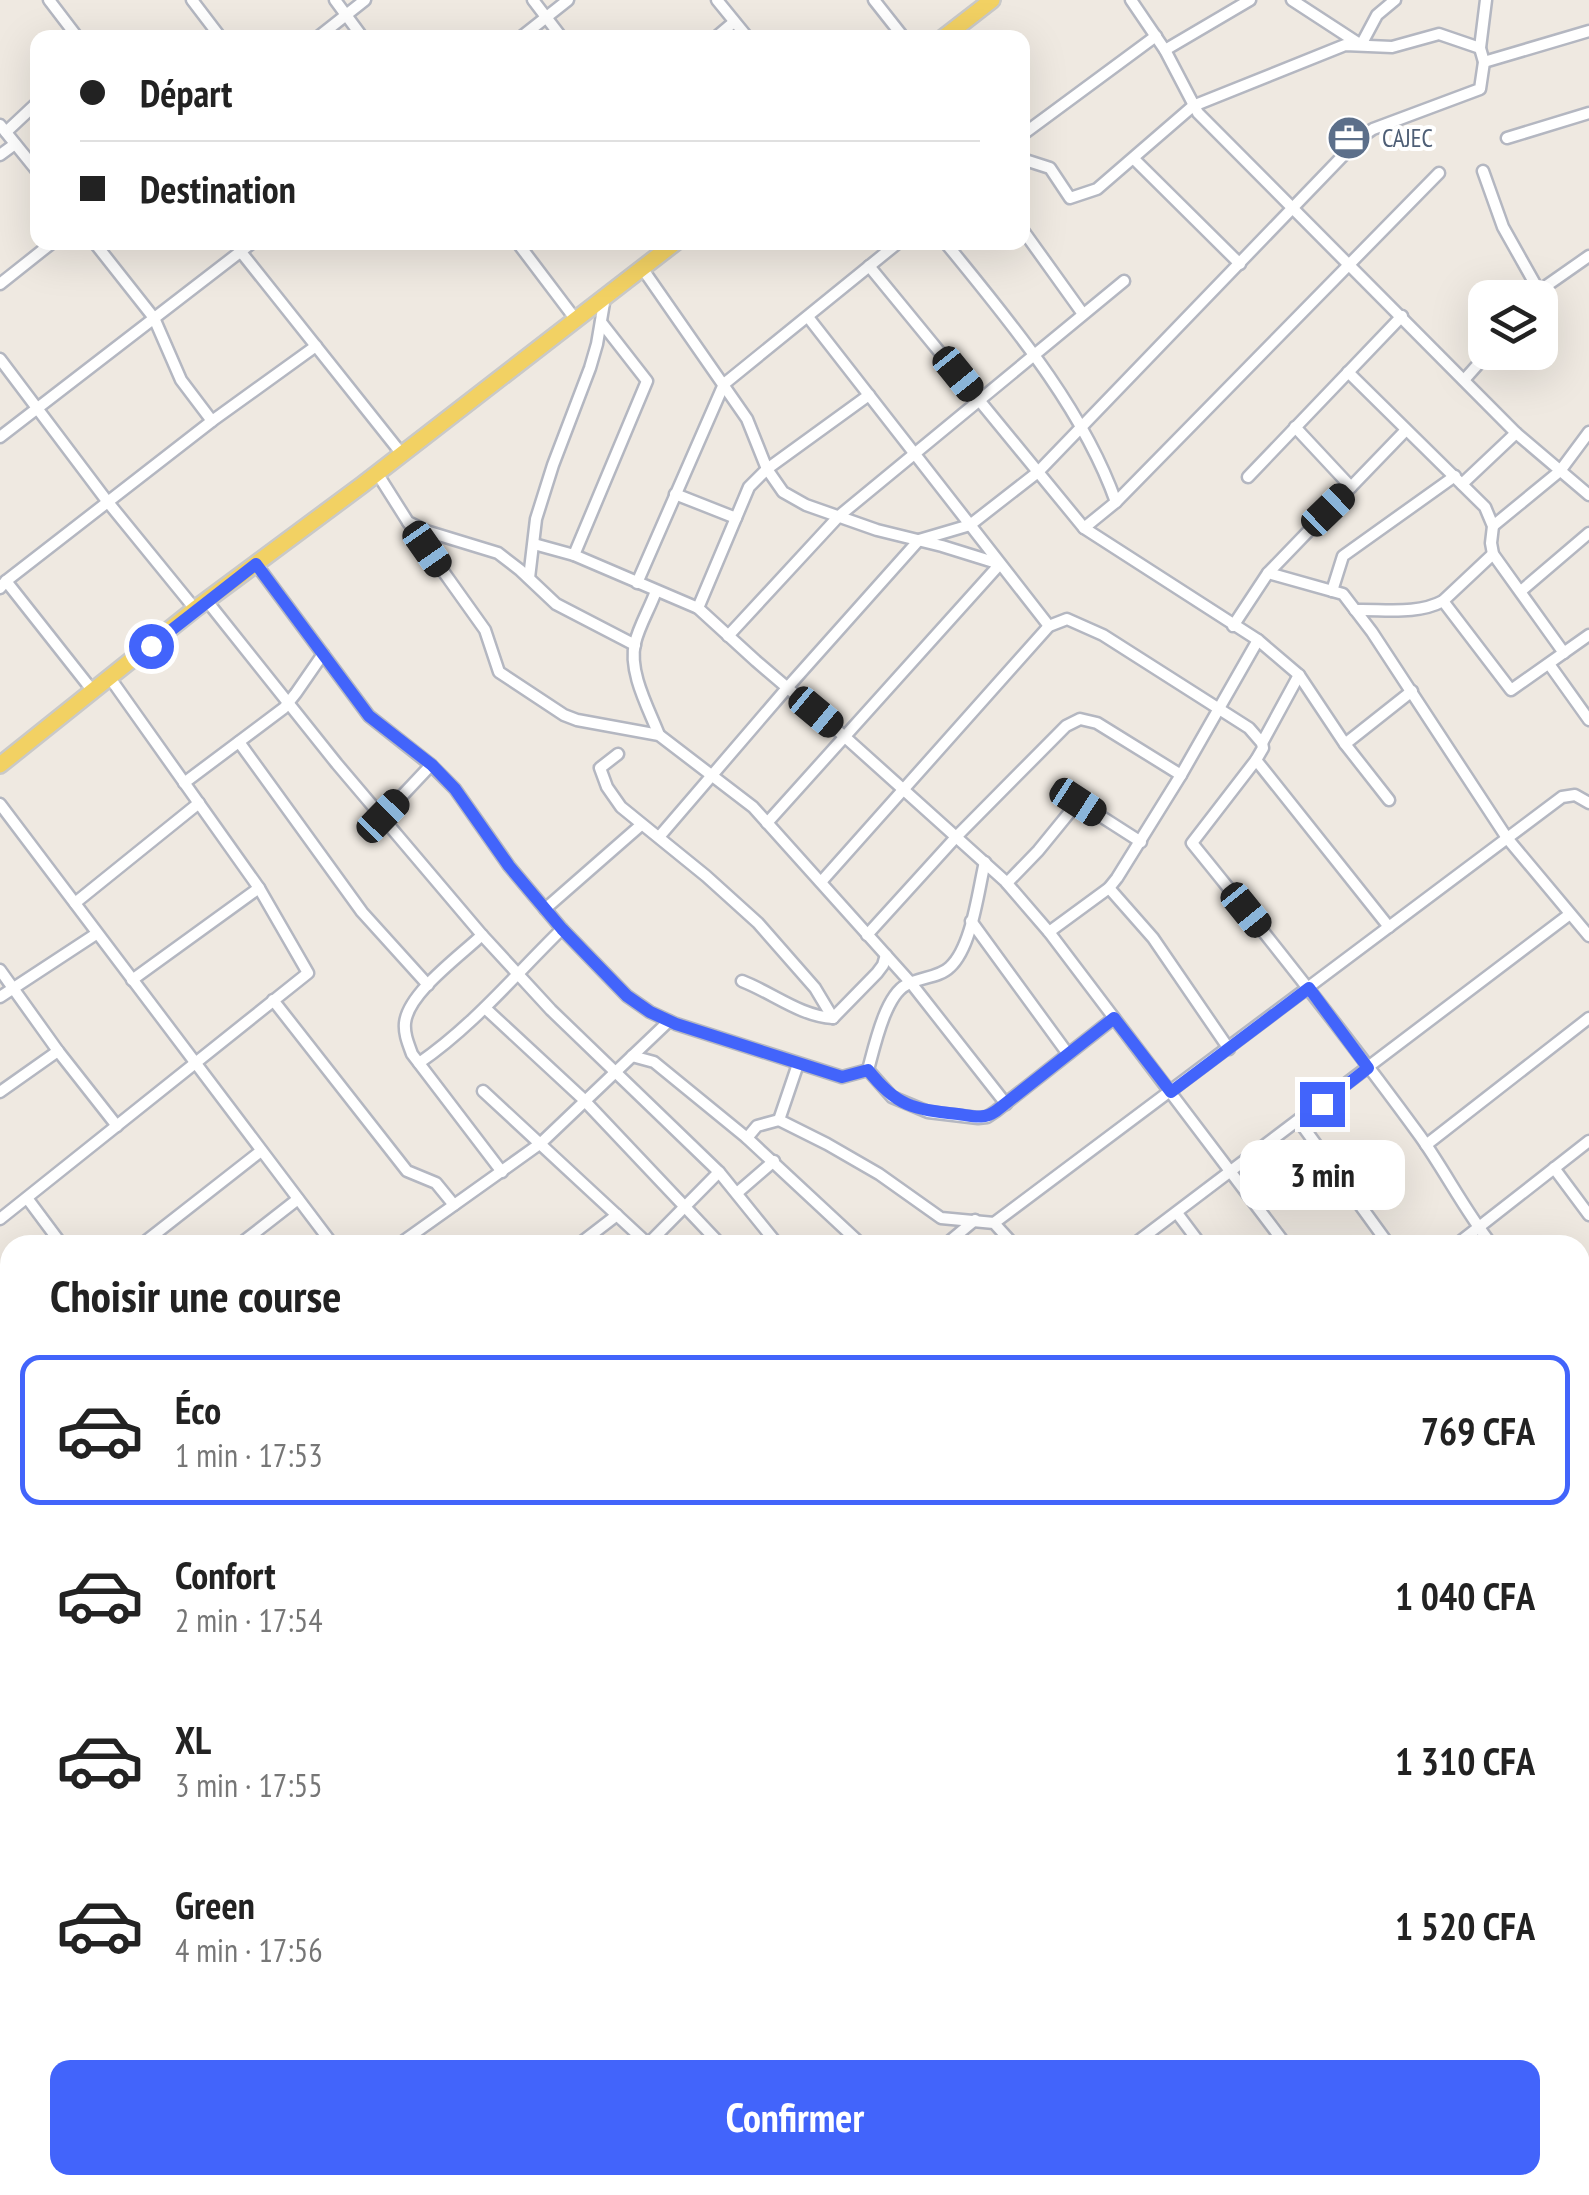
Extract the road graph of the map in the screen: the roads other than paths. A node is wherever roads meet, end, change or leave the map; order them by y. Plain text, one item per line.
1 (50, 0) edge
2 (192, 0) edge
3 (334, 0) edge
4 (366, 0) edge
5 (533, 0) edge
6 (568, 0) edge
7 (718, 0) edge
8 (874, 0) edge
9 (992, 0) edge
10 (1131, 0) edge
11 (1250, 0) edge
12 (1292, 0) edge
13 (1395, 0) edge
14 (1486, 0) edge
15 (346, 15) junction
16 (546, 17) junction
17 (734, 22) junction
18 (72, 30) edge
19 (215, 30) edge
20 (327, 30) edge
21 (357, 30) edge
22 (530, 30) edge
23 (556, 30) edge
24 (724, 30) edge
25 (741, 30) edge
26 (898, 30) edge
27 (953, 30) edge
28 (1589, 32) edge
29 (1156, 36) junction
30 (1362, 44) junction
31 (1480, 48) junction
32 (1165, 50) junction
33 (1484, 62) junction
34 (1193, 106) junction
35 (30, 108) edge
36 (1589, 113) edge
37 (3, 128) edge
38 (1030, 130) edge
39 (1507, 138) dead end
40 (15, 144) junction
41 (0, 155) edge
42 (1134, 159) junction
43 (30, 162) edge
44 (1030, 162) edge
45 (1483, 170) dead end
46 (1439, 173) dead end
47 (1294, 209) junction
48 (1030, 240) edge
49 (44, 250) edge
50 (100, 250) edge
51 (243, 250) edge
52 (523, 250) edge
53 (666, 250) edge
54 (889, 250) edge
55 (951, 250) edge
56 (241, 252) junction
57 (1584, 260) edge
58 (1240, 264) junction
59 (1349, 264) junction
60 (869, 266) junction
61 (642, 268) junction
62 (1589, 274) edge
63 (1529, 280) edge
64 (1556, 280) edge
65 (1124, 281) dead end
66 (0, 284) edge
67 (605, 296) junction
68 (1084, 314) junction
69 (808, 316) junction
70 (1402, 316) junction
71 (154, 318) junction
72 (576, 320) junction
73 (601, 322) junction
74 (316, 346) junction
75 (1033, 356) junction
76 (0, 359) edge
77 (1473, 370) edge
78 (1348, 372) junction
79 (1464, 380) junction
80 (724, 384) junction
81 (869, 395) junction
82 (980, 401) junction
83 (38, 407) junction
84 (212, 421) junction
85 (1081, 426) junction
86 (1295, 427) junction
87 (1406, 430) junction
88 (1589, 432) edge
89 (1516, 433) junction
90 (0, 437) edge
91 (914, 453) junction
92 (401, 454) junction
93 (767, 469) junction
94 (1560, 470) junction
95 (1038, 472) junction
96 (376, 473) junction
97 (1248, 477) dead end
98 (1459, 480) junction
99 (1351, 488) junction
100 (675, 494) junction
101 (1589, 495) edge
102 (108, 501) junction
103 (1116, 502) junction
104 (839, 516) junction
105 (736, 518) junction
106 (408, 522) junction
107 (970, 524) junction
108 (1493, 526) junction
109 (1084, 528) junction
110 (1589, 533) edge
111 (918, 540) junction
112 (534, 544) junction
113 (1493, 554) junction
114 (574, 556) junction
115 (256, 564) junction
116 (1000, 564) junction
117 (1268, 573) junction
118 (529, 578) junction
119 (637, 583) junction
120 (3, 584) edge
121 (656, 591) junction
122 (1332, 591) junction
123 (1521, 591) junction
124 (1443, 601) junction
125 (201, 605) junction
126 (698, 608) junction
127 (1355, 610) junction
128 (1049, 626) junction
129 (1234, 626) junction
130 (1589, 635) edge
131 (728, 636) junction
132 (1258, 640) junction
133 (635, 644) junction
134 (1564, 653) junction
135 (322, 654) junction
136 (1549, 664) junction
137 (1299, 675) junction
138 (110, 678) junction
139 (787, 688) junction
140 (92, 690) junction
141 (1412, 691) junction
142 (288, 704) junction
143 (1218, 708) junction
144 (1589, 720) edge
145 (659, 735) junction
146 (845, 736) junction
147 (239, 742) junction
148 (1262, 742) junction
149 (1346, 744) junction
150 (618, 754) dead end
151 (1256, 760) junction
152 (0, 765) edge
153 (432, 765) junction
154 (711, 776) junction
155 (1181, 776) junction
156 (184, 783) junction
157 (904, 791) junction
158 (1063, 792) dead end
159 (1389, 800) dead end
160 (1078, 802) junction
161 (199, 803) junction
162 (1589, 803) edge
163 (0, 804) edge
164 (383, 816) junction
165 (767, 823) junction
166 (641, 824) junction
167 (957, 836) junction
168 (660, 837) junction
169 (1508, 838) junction
170 (1141, 842) junction
171 (985, 862) junction
172 (821, 882) junction
173 (1007, 883) junction
174 (259, 888) junction
175 (1109, 888) junction
176 (75, 904) junction
177 (545, 910) junction
178 (1570, 914) junction
179 (971, 921) junction
180 (1389, 928) junction
181 (562, 929) junction
182 (1049, 932) junction
183 (96, 934) junction
184 (867, 934) junction
185 (482, 936) junction
186 (1589, 936) edge
187 (886, 955) junction
188 (0, 970) edge
189 (517, 974) junction
190 (132, 980) junction
191 (742, 982) dead end
192 (910, 983) junction
193 (428, 985) junction
194 (13, 988) junction
195 (1309, 988) junction
196 (0, 997) edge
197 (274, 1000) junction
198 (485, 1008) junction
199 (833, 1018) junction
200 (1114, 1018) junction
201 (1589, 1018) edge
202 (669, 1021) junction
203 (1229, 1048) junction
204 (58, 1051) junction
205 (1068, 1054) junction
206 (632, 1056) junction
207 (419, 1063) junction
208 (194, 1064) junction
209 (798, 1064) junction
210 (1368, 1068) junction
211 (868, 1070) junction
212 (615, 1073) junction
213 (484, 1091) dead end
214 (0, 1092) edge
215 (1171, 1092) junction
216 (585, 1102) junction
217 (1006, 1104) junction
218 (779, 1120) junction
219 (1299, 1121) junction
220 (117, 1126) junction
221 (747, 1138) junction
222 (1589, 1142) edge
223 (541, 1144) junction
224 (1426, 1145) junction
225 (261, 1151) junction
226 (774, 1161) junction
227 (1554, 1168) junction
228 (502, 1172) junction
229 (719, 1172) junction
230 (1231, 1173) junction
231 (737, 1193) junction
232 (27, 1198) junction
233 (298, 1199) junction
234 (454, 1205) junction
235 (685, 1207) junction
236 (1176, 1213) junction
237 (617, 1215) junction
238 (1589, 1215) edge
239 (0, 1219) edge
240 (975, 1220) junction
241 (994, 1223) junction
242 (1478, 1227) junction
243 (55, 1235) edge
244 (154, 1235) edge
245 (251, 1235) edge
246 (326, 1235) edge
247 (412, 1235) edge
248 (591, 1235) edge
249 (638, 1235) edge
250 (657, 1235) edge
251 (712, 1235) edge
252 (770, 1235) edge
253 (852, 1235) edge
254 (957, 1235) edge
255 (1005, 1235) edge
256 (1146, 1235) edge
257 (1193, 1235) edge
258 (1278, 1235) edge
259 (1381, 1235) edge
260 (1468, 1235) edge
261 (1484, 1235) edge

1 - 18 street
2 - 19 street
3 - 15 street
4 - 15 street
5 - 16 street
6 - 16 street
7 - 17 street
8 - 26 street
9 - 27 main road
10 - 29 street
11 - 32 street
12 - 30 street
13 - 30 street
14 - 31 street
15 - 20 street
15 - 21 street
16 - 22 street
16 - 23 street
17 - 24 street
17 - 25 street
28 - 33 street
29 - 32 street
29 - 38 street
30 - 31 street
30 - 34 street
31 - 33 street
32 - 34 street
33 - 47 street
34 - 42 street
34 - 47 street
35 - 37 street
36 - 39 street
37 - 40 street
40 - 41 street
40 - 43 street
42 - 44 street
42 - 58 street
45 - 63 street
46 - 59 street
47 - 58 street
47 - 59 street
48 - 68 street
49 - 66 street
50 - 71 street
51 - 56 street
52 - 72 street
53 - 61 main road
54 - 60 street
55 - 75 street
56 - 71 street
56 - 74 street
57 - 62 street
57 - 64 street
58 - 85 street
59 - 70 street
59 - 103 street
60 - 69 street
60 - 82 street
61 - 67 main road
61 - 80 street
65 - 68 street
67 - 72 main road
67 - 73 street
68 - 75 street
69 - 80 street
69 - 81 street
70 - 78 street
70 - 79 street
71 - 83 street
71 - 84 street
72 - 92 main road
73 - 112 street
73 - 114 street
74 - 84 street
74 - 92 street
75 - 82 street
75 - 85 street
76 - 83 street
77 - 79 street
78 - 86 street
78 - 87 street
79 - 89 street
80 - 93 street
80 - 100 street
81 - 91 street
81 - 93 street
82 - 91 street
82 - 95 street
83 - 90 street
83 - 102 street
84 - 102 street
85 - 95 street
85 - 103 street
86 - 97 street
86 - 99 street
87 - 98 street
87 - 99 street
88 - 94 street
89 - 94 street
89 - 98 street
91 - 104 street
91 - 107 street
92 - 96 main road
93 - 104 street
93 - 105 street
94 - 101 street
94 - 108 street
95 - 107 street
95 - 109 street
96 - 106 street
96 - 115 main road
98 - 108 street
98 - 122 street
99 - 117 street
100 - 105 street
100 - 119 street
102 - 120 street
102 - 125 street
103 - 109 street
104 - 111 street
104 - 131 street
105 - 126 street
106 - 118 street
106 - 145 street
107 - 111 street
107 - 116 street
108 - 113 street
109 - 129 street
110 - 123 street
111 - 116 street
111 - 139 street
112 - 114 street
112 - 118 street
113 - 123 street
113 - 124 street
114 - 119 street
115 - 125 main road
115 - 135 street
116 - 128 street
116 - 146 street
117 - 122 street
117 - 129 street
118 - 133 street
119 - 121 street
120 - 140 street
121 - 126 street
121 - 133 street
122 - 127 street
123 - 134 street
124 - 127 street
124 - 136 street
125 - 138 main road
125 - 142 street
126 - 131 street
127 - 141 street
128 - 143 street
128 - 157 street
129 - 132 street
130 - 134 street
131 - 139 street
132 - 137 street
132 - 143 street
133 - 145 street
134 - 136 street
135 - 142 street
135 - 153 street
136 - 144 street
137 - 148 street
137 - 149 street
138 - 140 main road
138 - 156 street
139 - 146 street
139 - 154 street
140 - 152 main road
141 - 149 street
141 - 169 street
142 - 147 street
142 - 164 street
143 - 148 street
143 - 155 street
145 - 154 street
146 - 157 street
146 - 165 street
147 - 156 street
147 - 193 street
148 - 151 street
149 - 159 street
150 - 166 street
151 - 180 street
151 - 195 street
153 - 164 street
153 - 177 street
154 - 165 street
154 - 168 street
155 - 167 street
155 - 170 street
156 - 161 street
157 - 167 street
157 - 172 street
158 - 160 street
160 - 170 street
160 - 173 street
161 - 174 street
161 - 176 street
162 - 169 street
163 - 176 street
164 - 185 street
165 - 172 street
166 - 168 street
166 - 177 street
167 - 171 street
167 - 184 street
168 - 199 street
169 - 178 street
169 - 180 street
170 - 175 street
171 - 173 street
171 - 179 street
172 - 184 street
173 - 182 street
174 - 190 street
174 - 197 street
175 - 182 street
175 - 203 street
176 - 183 street
177 - 181 street
178 - 186 street
178 - 210 street
179 - 192 street
179 - 205 street
180 - 195 street
181 - 189 street
181 - 202 street
182 - 200 street
183 - 190 street
183 - 194 street
184 - 187 street
185 - 189 street
185 - 193 street
187 - 192 street
187 - 199 street
188 - 194 street
189 - 198 street
189 - 212 street
190 - 208 street
191 - 199 street
192 - 211 street
192 - 217 street
193 - 207 street
194 - 196 street
194 - 204 street
195 - 203 street
195 - 210 street
197 - 208 street
197 - 234 street
198 - 207 street
198 - 216 street
200 - 205 street
200 - 215 street
201 - 224 street
202 - 206 street
202 - 209 street
203 - 215 street
204 - 214 street
204 - 220 street
205 - 217 street
206 - 212 street
206 - 221 street
207 - 228 street
208 - 220 street
208 - 225 street
209 - 211 street
209 - 218 street
210 - 219 street
210 - 224 street
211 - 217 street
212 - 216 street
212 - 229 street
213 - 223 street
215 - 230 street
215 - 241 street
216 - 223 street
216 - 235 street
218 - 221 street
218 - 240 street
219 - 230 street
219 - 259 street
220 - 232 street
221 - 226 street
222 - 227 street
223 - 228 street
223 - 237 street
224 - 242 street
225 - 233 street
225 - 244 street
226 - 231 street
226 - 253 street
227 - 238 street
227 - 242 street
228 - 234 street
229 - 231 street
229 - 235 street
230 - 236 street
230 - 258 street
231 - 252 street
232 - 239 street
232 - 243 street
233 - 245 street
233 - 246 street
234 - 247 street
235 - 250 street
235 - 251 street
236 - 256 street
236 - 257 street
237 - 248 street
237 - 249 street
240 - 241 street
240 - 254 street
241 - 255 street
242 - 260 street
242 - 261 street

